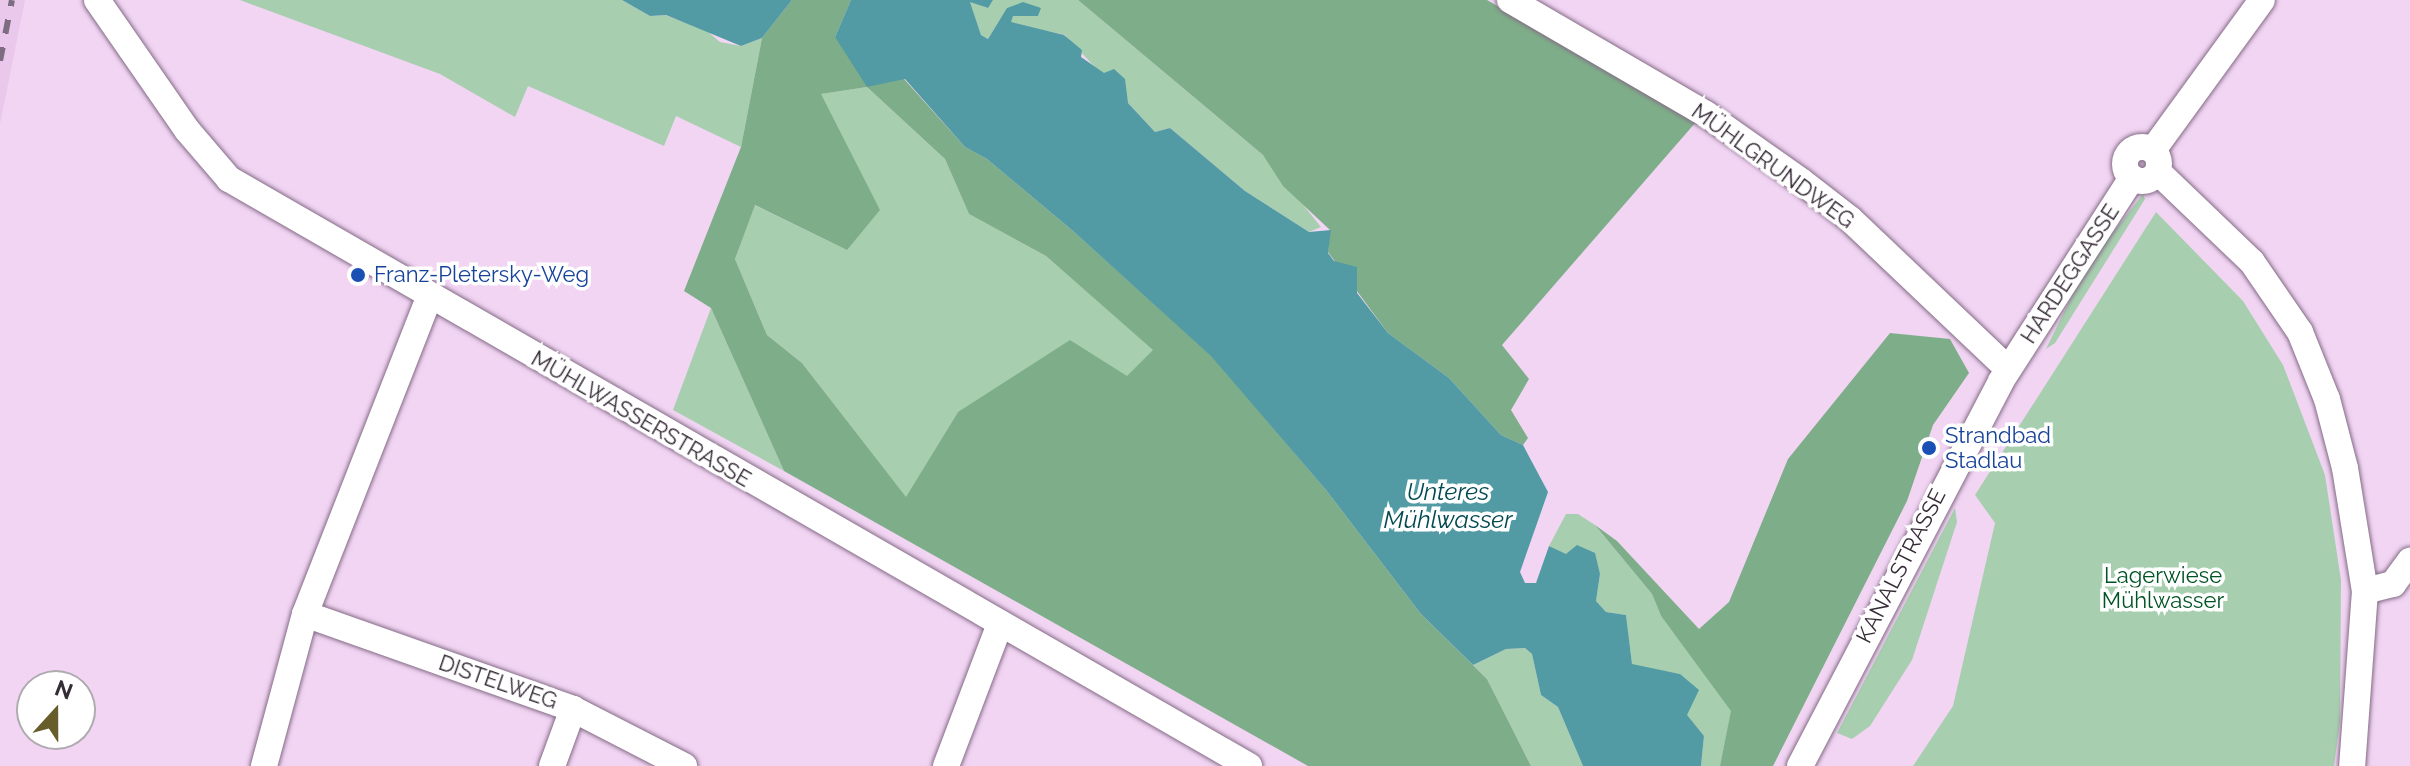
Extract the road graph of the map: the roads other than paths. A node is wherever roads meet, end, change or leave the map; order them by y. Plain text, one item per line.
1 (97, 0) edge
2 (1510, 0) edge
3 (2262, 0) edge
4 (2155, 161) junction
5 (429, 298) junction
6 (2008, 369) junction
7 (2410, 561) edge
8 (2365, 591) junction
9 (305, 614) junction
10 (1000, 624) junction
11 (573, 709) junction
12 (264, 766) edge
13 (552, 766) edge
14 (684, 766) edge
15 (946, 766) edge
16 (1249, 766) edge
17 (1800, 766) edge
18 (2352, 766) edge

1 - 5 street, MÜHLWASSERSTRASSE
2 - 6 street, MÜHLGRUNDWEG
3 - 4 street
4 - 6 street, HARDEGGASSE
4 - 8 street
5 - 9 street
5 - 10 street, MÜHLWASSERSTRASSE
6 - 17 street, KANALSTRASSE
7 - 8 street
8 - 18 street
9 - 11 street, DISTELWEG
9 - 12 street
10 - 15 street
10 - 16 street, MÜHLWASSERSTRASSE
11 - 13 street
11 - 14 street, DISTELWEG

